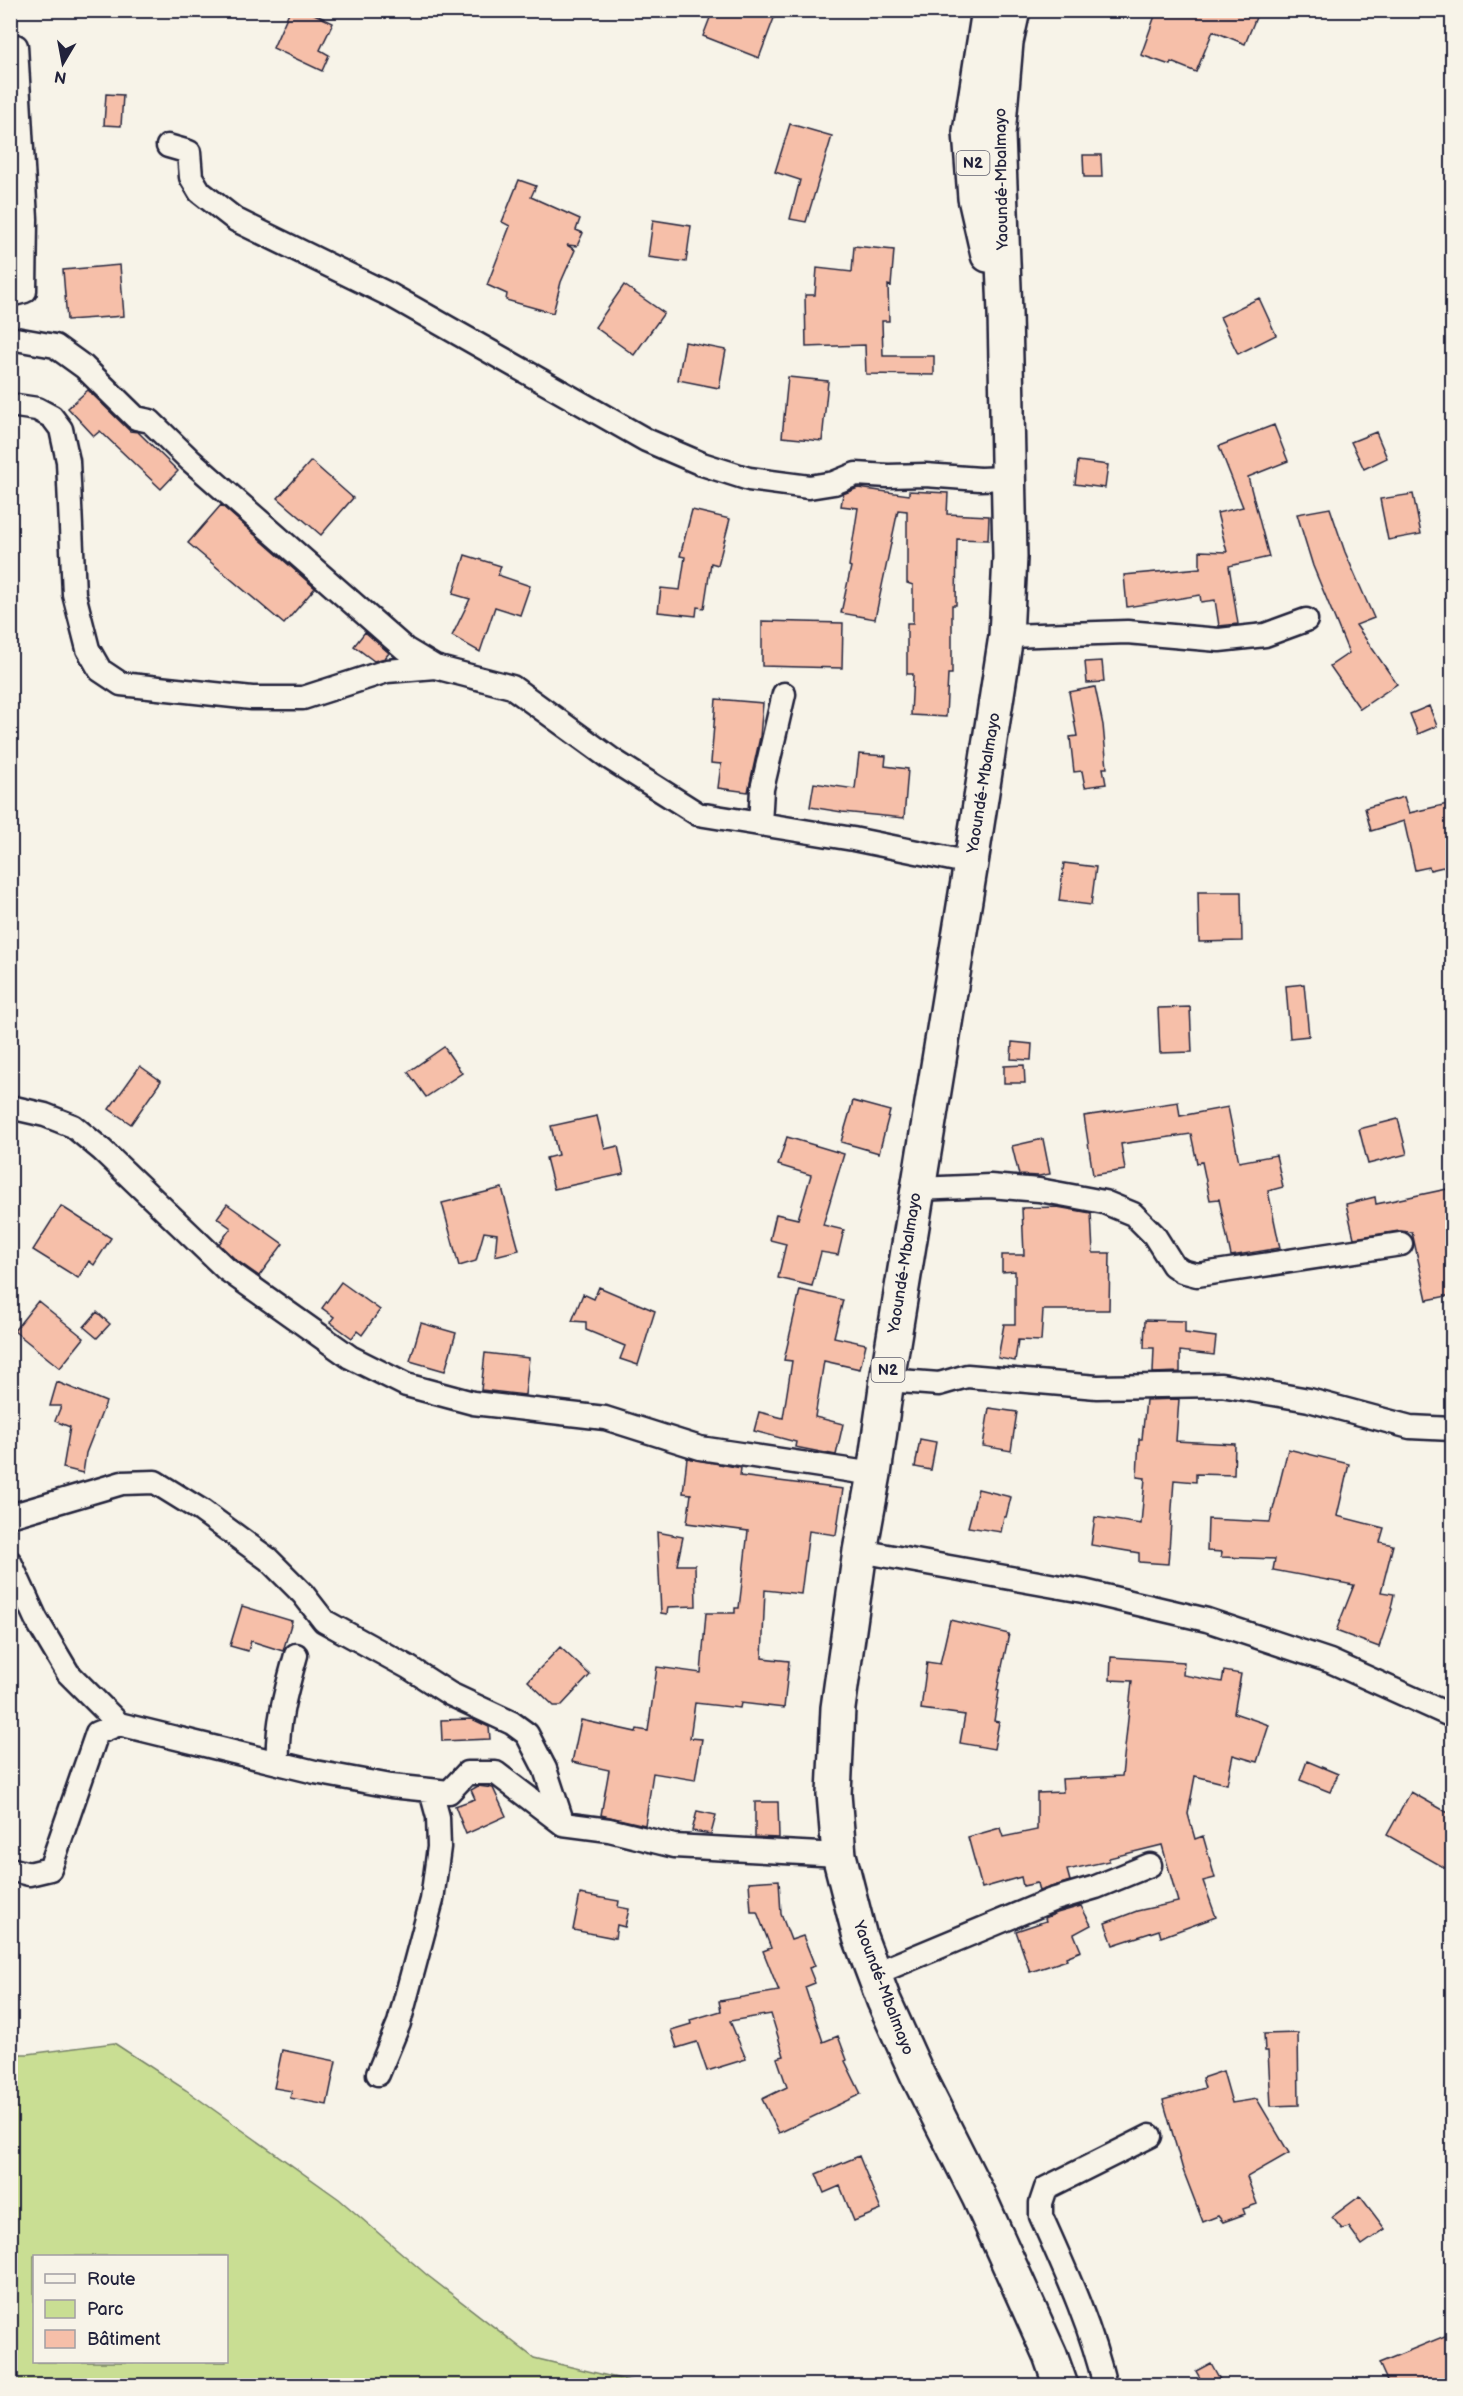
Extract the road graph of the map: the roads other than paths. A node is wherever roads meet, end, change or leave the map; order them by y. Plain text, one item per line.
1 (989, 10) edge
2 (1013, 10) edge
3 (16, 46) dead end
4 (168, 146) dead end
5 (10, 295) edge
6 (1005, 313) junction
7 (10, 338) edge
8 (11, 403) edge
9 (1007, 478) junction
10 (1306, 620) dead end
11 (1006, 636) junction
12 (435, 667) junction
13 (784, 694) dead end
14 (760, 824) junction
15 (971, 863) junction
16 (10, 1107) edge
17 (917, 1189) junction
18 (1401, 1244) dead end
19 (887, 1380) junction
20 (1452, 1429) edge
21 (874, 1474) junction
22 (10, 1516) edge
23 (860, 1551) junction
24 (10, 1562) edge
25 (296, 1655) dead end
26 (1452, 1716) edge
27 (119, 1724) junction
28 (278, 1763) junction
29 (431, 1791) junction
30 (563, 1824) junction
31 (839, 1856) junction
32 (1150, 1865) dead end
33 (10, 1869) edge
34 (874, 1974) junction
35 (378, 2074) dead end
36 (1150, 2136) dead end
37 (1061, 2385) edge
38 (1105, 2385) edge

1 - 6 highway, Yaoundé-Mbalmayo / N2
2 - 6 highway, Yaoundé-Mbalmayo / N2
3 - 5 street
4 - 9 street
6 - 9 highway, Yaoundé-Mbalmayo / N2
7 - 12 street
8 - 12 street
9 - 11 highway, Yaoundé-Mbalmayo / N2
10 - 11 street
11 - 15 highway, Yaoundé-Mbalmayo / N2
12 - 14 street
13 - 14 street
14 - 15 street
15 - 17 highway, Yaoundé-Mbalmayo / N2
16 - 21 street
17 - 18 street
17 - 19 highway, Yaoundé-Mbalmayo / N2
19 - 20 street
19 - 21 highway, Yaoundé-Mbalmayo / N2
21 - 23 highway, Yaoundé-Mbalmayo / N2
22 - 30 street
23 - 26 street
23 - 31 highway, Yaoundé-Mbalmayo / N2
24 - 27 street
25 - 28 street
27 - 28 street
27 - 33 street
28 - 29 street
29 - 30 street
29 - 35 street
30 - 31 street
31 - 34 highway, Yaoundé-Mbalmayo / N2
32 - 34 street
34 - 37 highway, Yaoundé-Mbalmayo / N2
36 - 38 street

